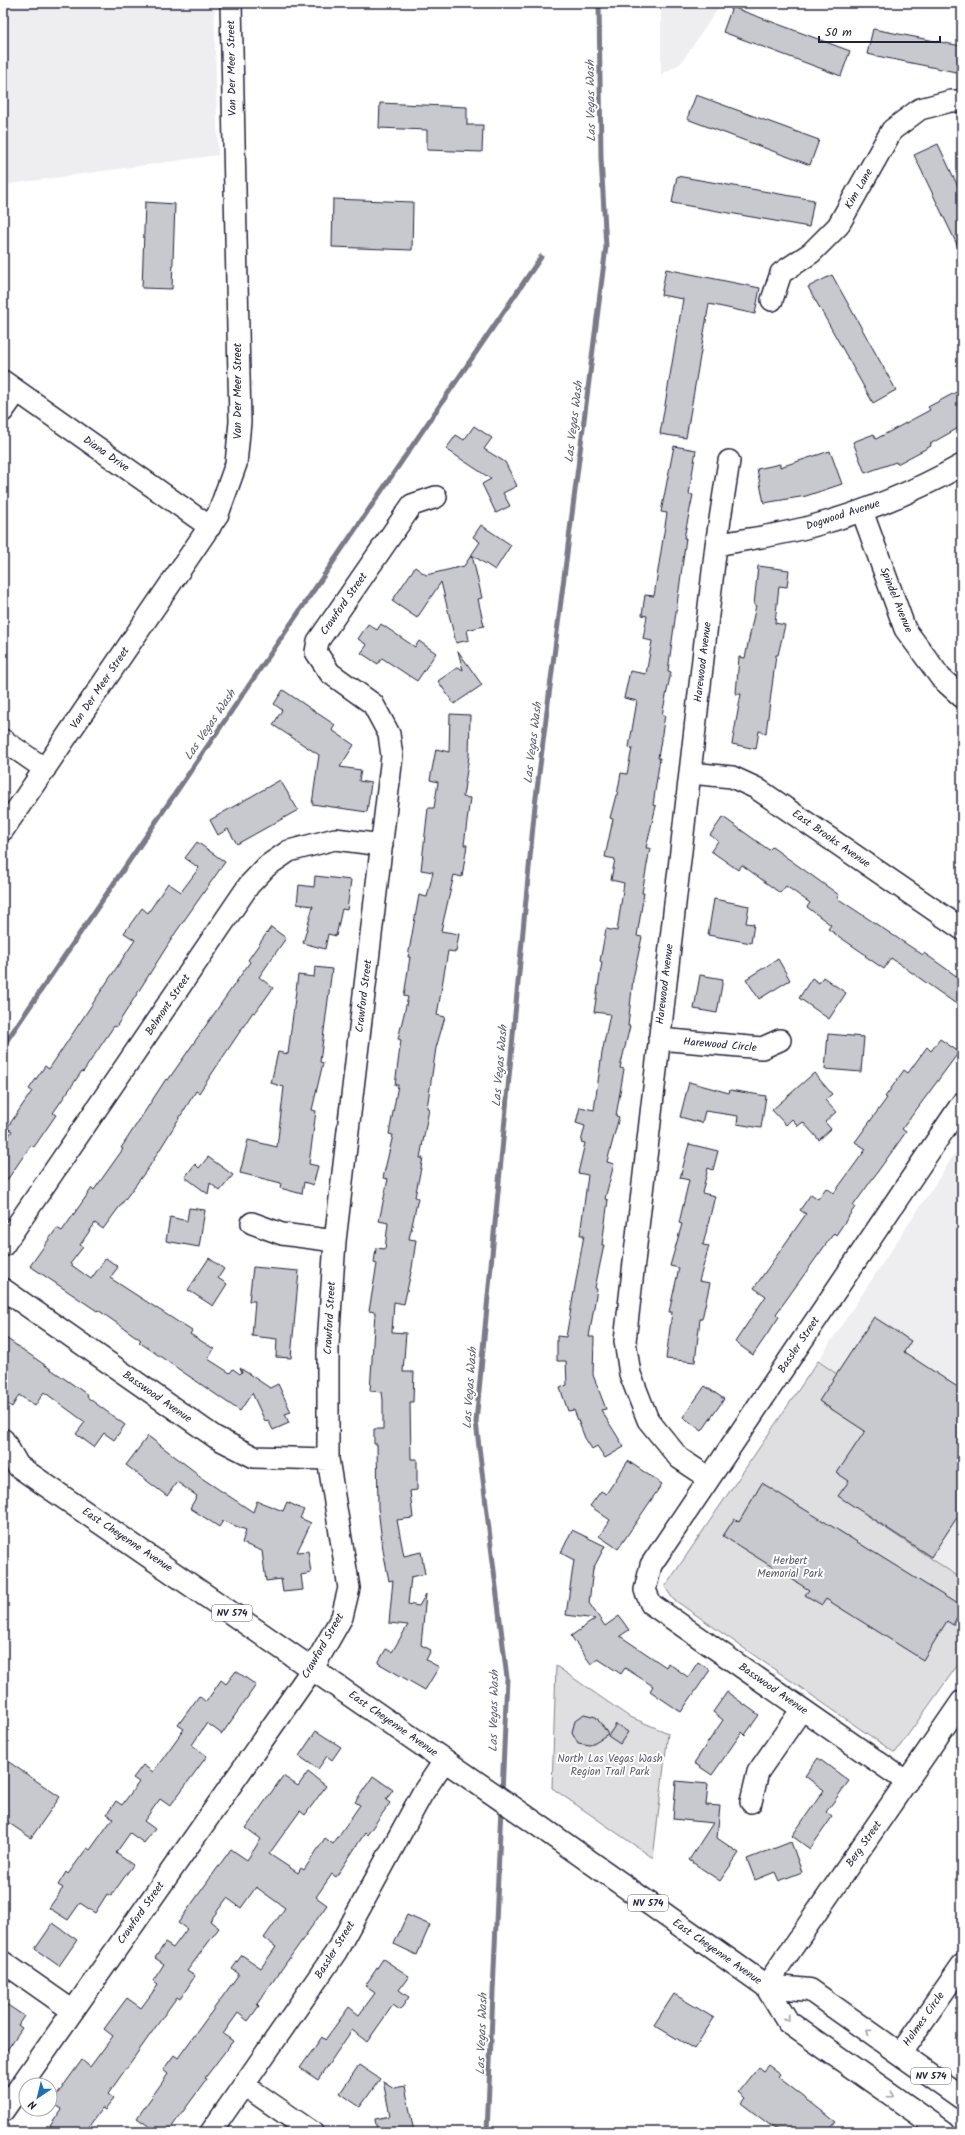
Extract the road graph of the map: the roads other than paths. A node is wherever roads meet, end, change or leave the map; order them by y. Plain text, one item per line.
1 (231, 3) edge
2 (962, 101) edge
3 (772, 300) dead end
4 (10, 386) edge
5 (3, 411) edge
6 (729, 461) dead end
7 (962, 465) edge
8 (436, 497) dead end
9 (862, 511) junction
10 (210, 527) junction
11 (716, 545) junction
12 (962, 697) edge
13 (3, 740) edge
14 (45, 769) junction
15 (690, 773) junction
16 (3, 830) edge
17 (382, 845) junction
18 (962, 929) edge
19 (659, 1039) junction
20 (780, 1040) dead end
21 (962, 1103) edge
22 (252, 1223) dead end
23 (335, 1240) junction
24 (3, 1246) edge
25 (3, 1289) edge
26 (3, 1440) edge
27 (328, 1459) junction
28 (11, 1466) edge
29 (709, 1478) junction
30 (645, 1590) joint
31 (313, 1668) junction
32 (962, 1701) edge
33 (802, 1709) junction
34 (445, 1760) junction
35 (907, 1782) junction
36 (750, 1802) dead end
37 (3, 1962) edge
38 (962, 1964) edge
39 (766, 1986) junction
40 (73, 2011) junction
41 (900, 2054) junction
42 (244, 2085) junction
43 (962, 2098) edge
44 (3, 2111) edge
45 (211, 2132) edge
46 (312, 2132) edge
47 (944, 2132) edge

1 - 10 street, Van Der Meer Street
2 - 3 street, Kim Lane
4 - 5 street
4 - 10 street, Diana Drive
6 - 11 street, Harewood Avenue
7 - 9 street, Dogwood Avenue
8 - 17 street, Crawford Street
9 - 11 street, Dogwood Avenue
9 - 12 street, Spindel Avenue
10 - 14 street, Van Der Meer Street
11 - 15 street, Harewood Avenue
13 - 14 street
14 - 16 street, Van Der Meer Street
15 - 18 street, East Brooks Avenue
15 - 19 street, Harewood Avenue
17 - 23 street, Crawford Street
17 - 24 street, Belmont Street
19 - 20 street, Harewood Circle
19 - 29 street, Harewood Avenue
21 - 29 street, Bassler Street
22 - 23 street
23 - 27 street, Crawford Street
25 - 27 street, Basswood Avenue
26 - 28 main road, East Cheyenne Avenue / NV 574
27 - 31 street, Crawford Street
28 - 31 main road, East Cheyenne Avenue / NV 574
29 - 30 street, Bassler Street
30 - 33 street, Basswood Avenue
31 - 34 main road, East Cheyenne Avenue / NV 574
31 - 40 street, Crawford Street
32 - 35 street, Berg Street
33 - 35 street, Basswood Avenue
33 - 36 street
34 - 39 main road, East Cheyenne Avenue / NV 574
34 - 42 street, Bassler Street
35 - 39 street, Berg Street
37 - 40 street
38 - 41 street, Holmes Circle
41 -> 39 main road, East Cheyenne Avenue / NV 574
39 -> 47 main road, East Cheyenne Avenue / NV 574
40 - 44 street, Crawford Street
41 - 43 main road, East Cheyenne Avenue / NV 574
42 - 45 street, Bassler Street
42 - 46 street

